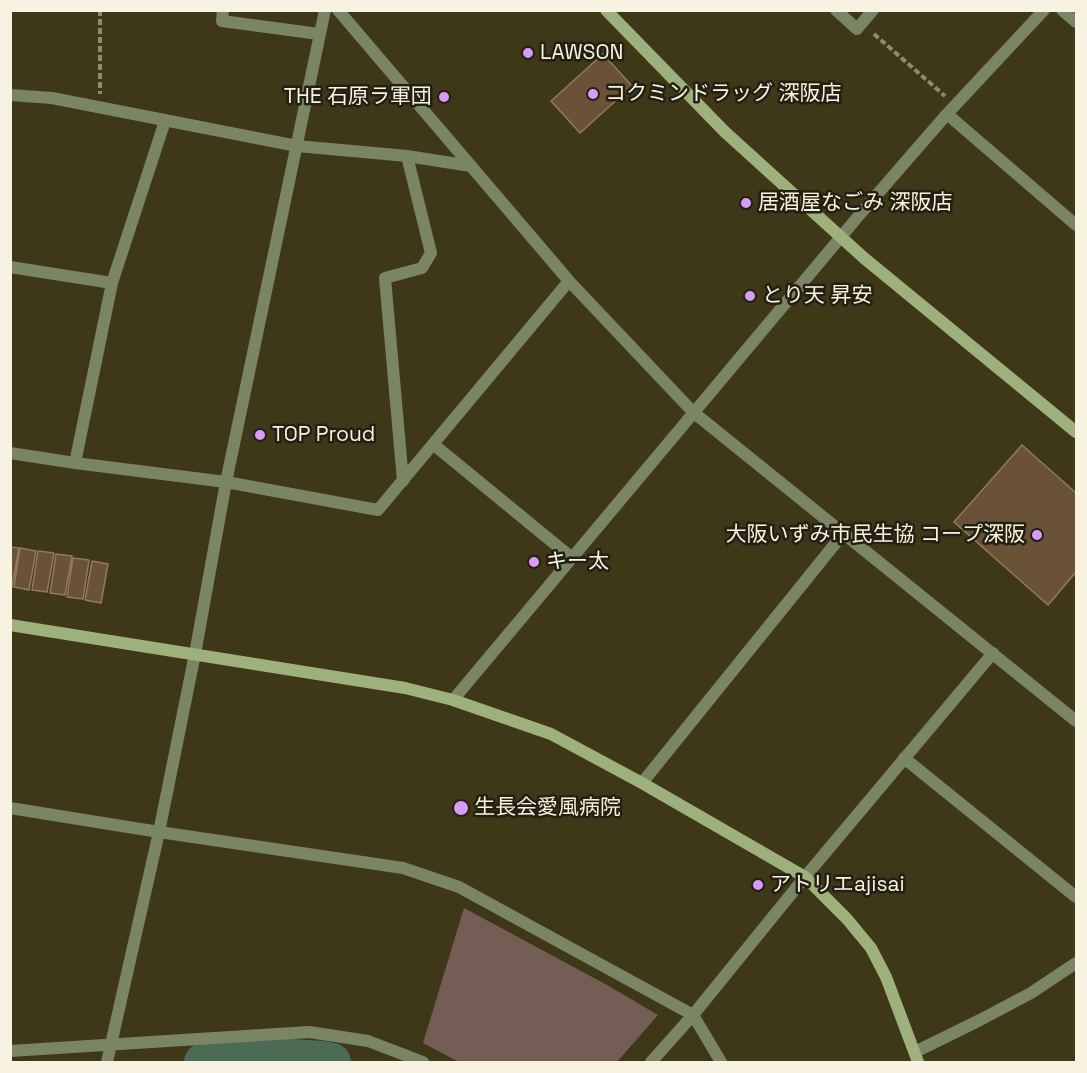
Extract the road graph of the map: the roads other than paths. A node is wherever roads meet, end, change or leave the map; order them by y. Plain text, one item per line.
1 (223, 10) edge
2 (325, 10) edge
3 (338, 10) edge
4 (606, 10) edge
5 (836, 10) edge
6 (873, 10) edge
7 (1044, 10) edge
8 (1062, 10) edge
9 (1077, 22) edge
10 (319, 34) junction
11 (10, 95) edge
12 (947, 114) junction
13 (165, 121) junction
14 (297, 146) junction
15 (407, 156) junction
16 (471, 166) junction
17 (1077, 225) edge
18 (841, 237) junction
19 (10, 267) edge
20 (569, 281) junction
21 (112, 283) junction
22 (693, 412) junction
23 (1077, 432) edge
24 (433, 444) junction
25 (10, 453) edge
26 (75, 463) junction
27 (403, 480) junction
28 (226, 482) junction
29 (843, 534) junction
30 (572, 558) junction
31 (10, 625) edge
32 (993, 653) junction
33 (195, 654) junction
34 (453, 700) junction
35 (1077, 721) edge
36 (904, 758) junction
37 (642, 783) junction
38 (10, 808) edge
39 (159, 832) junction
40 (805, 877) junction
41 (1077, 897) edge
42 (1077, 963) edge
43 (693, 1014) junction
44 (111, 1044) junction
45 (10, 1051) edge
46 (917, 1057) edge
47 (107, 1062) edge
48 (423, 1062) edge
49 (651, 1062) edge
50 (721, 1062) edge

1 - 10 street
2 - 10 street
3 - 16 street
4 - 18 street
5 - 6 street
7 - 12 street
8 - 9 street
10 - 14 street
11 - 13 street
12 - 17 street
12 - 18 street
13 - 14 street
13 - 21 street
14 - 15 street
14 - 28 street
15 - 16 street
15 - 27 street
16 - 20 street
18 - 22 street
18 - 23 street
19 - 21 street
20 - 22 street
20 - 24 street
21 - 26 street
22 - 29 street
22 - 30 street
24 - 27 street
24 - 30 street
25 - 26 street
26 - 28 street
27 - 28 street
28 - 33 street
29 - 32 street
29 - 37 street
30 - 34 street
31 - 33 street
32 - 35 street
32 - 36 street
33 - 34 street
33 - 39 street
34 - 37 street
36 - 40 street
36 - 41 street
37 - 40 street
38 - 39 street
39 - 43 street
39 - 44 street
40 - 43 street
40 - 46 street
42 - 46 street
43 - 49 street
43 - 50 street
44 - 45 street
44 - 47 street
44 - 48 street

